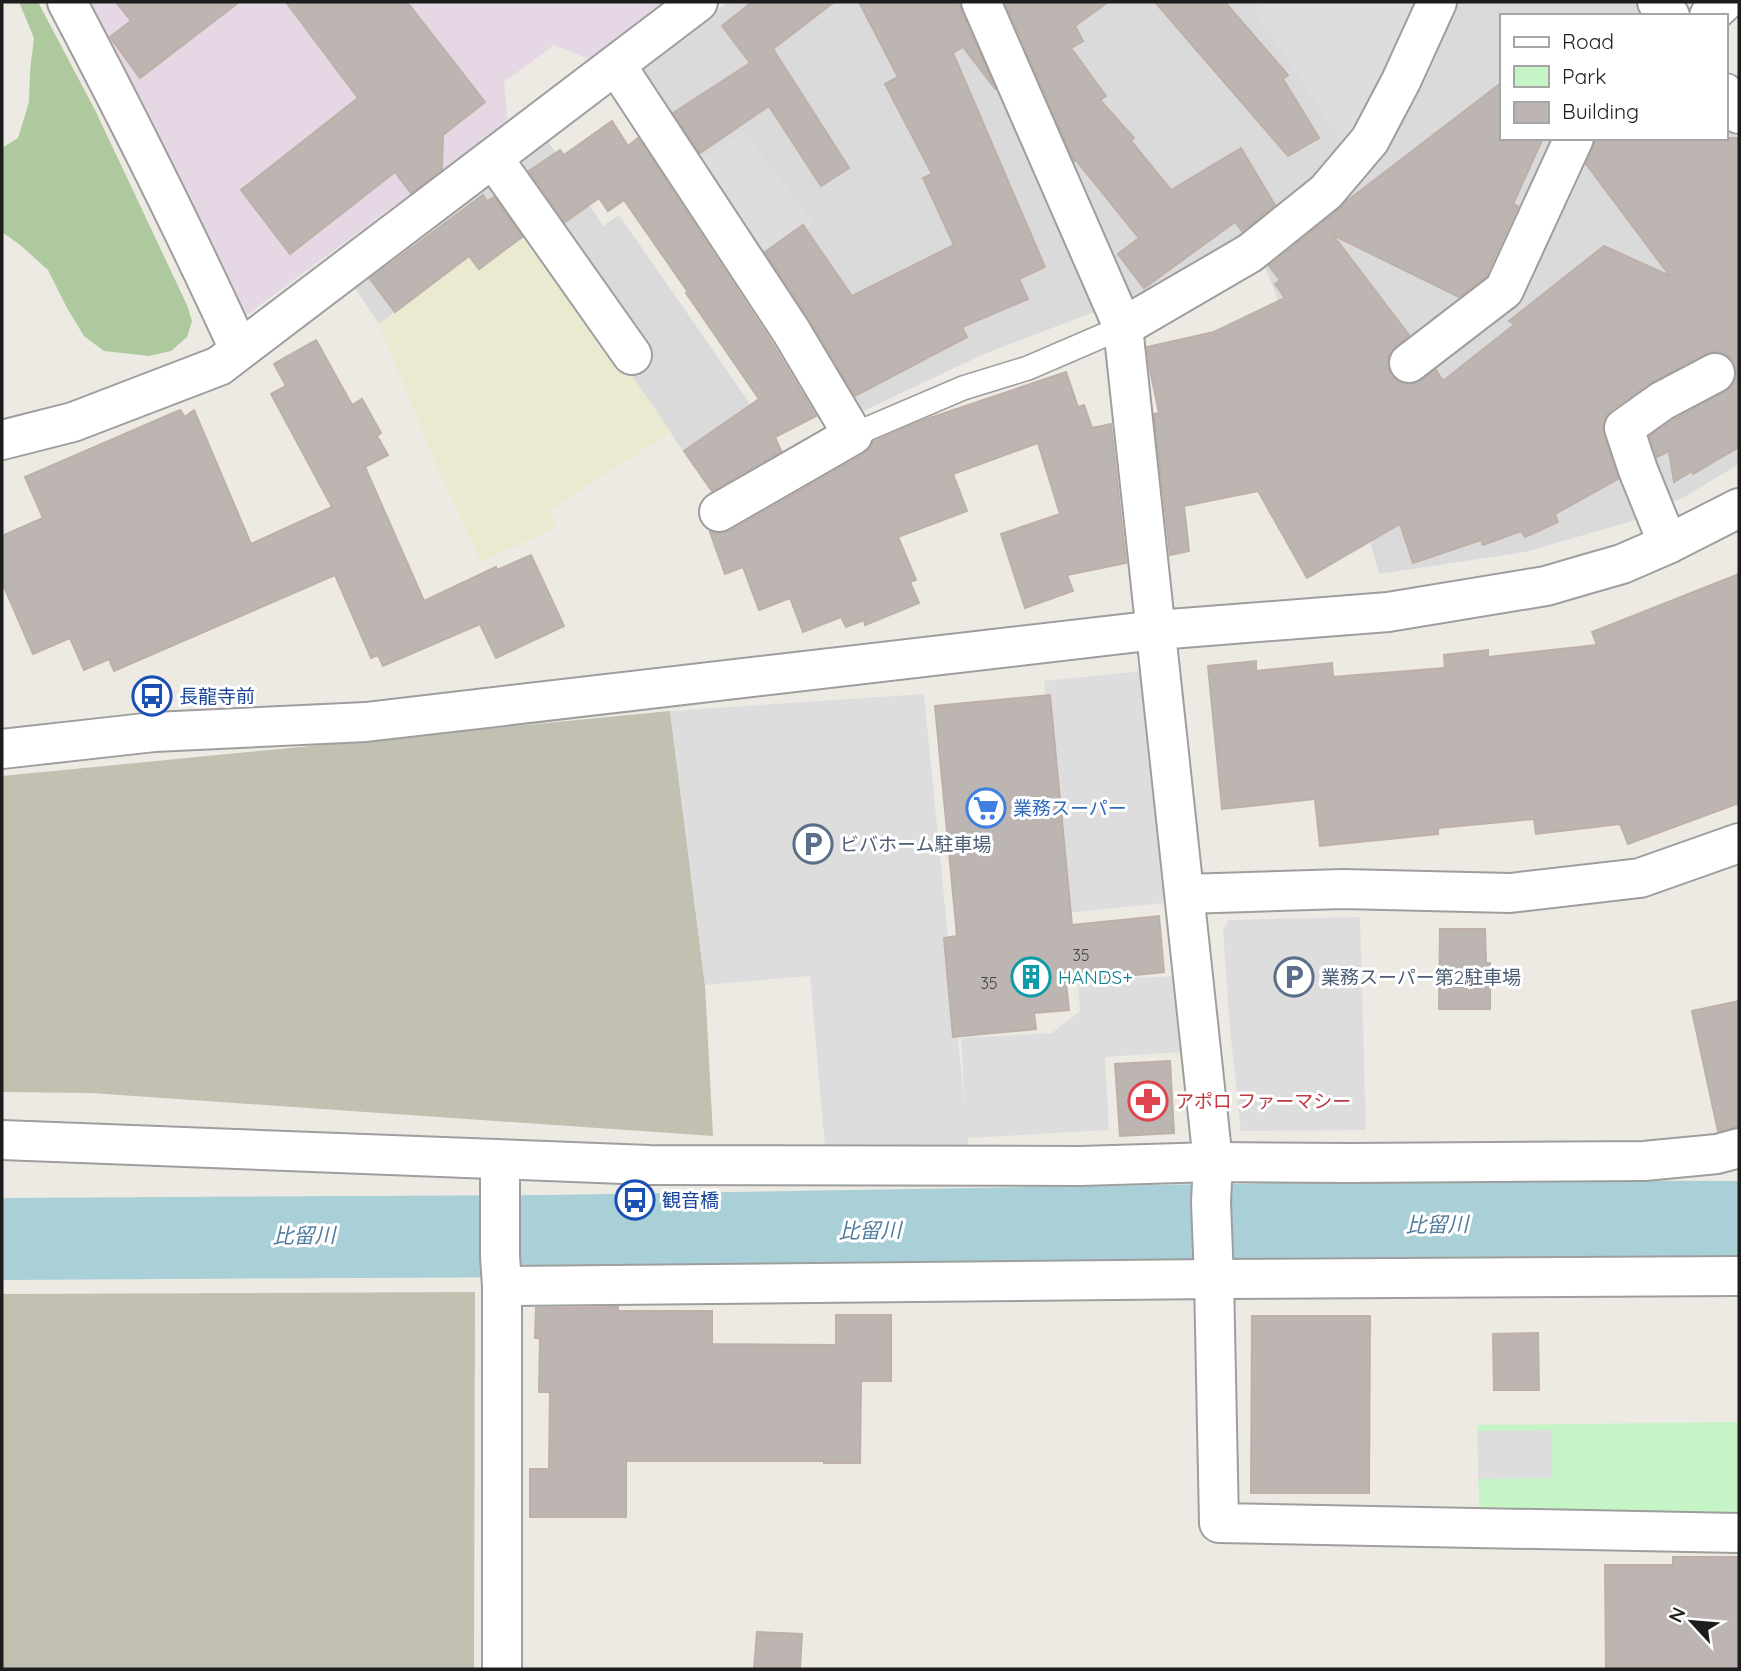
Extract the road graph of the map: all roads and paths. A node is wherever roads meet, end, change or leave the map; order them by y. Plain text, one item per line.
1 (66, 2) edge
2 (698, 2) edge
3 (981, 2) edge
4 (1437, 2) edge
5 (1724, 2) edge
6 (1711, 14) edge
7 (616, 65) junction
8 (1727, 96) edge
9 (1739, 114) edge
10 (1573, 140) edge
11 (493, 158) junction
12 (1123, 327) junction
13 (239, 349) junction
14 (632, 355) dead end
15 (1409, 363) dead end
16 (1715, 373) dead end
17 (853, 435) junction
18 (2, 440) edge
19 (1739, 508) edge
20 (719, 512) dead end
21 (1668, 544) junction
22 (1157, 630) junction
23 (2, 749) edge
24 (1739, 843) edge
25 (1185, 894) junction
26 (2, 1140) edge
27 (1739, 1148) edge
28 (500, 1160) junction
29 (1213, 1162) junction
30 (1214, 1266) junction
31 (501, 1271) junction
32 (1739, 1276) edge
33 (1739, 1533) edge
34 (502, 1669) edge

1 - 13 street
2 - 7 street
3 - 12 street
4 - 12 street
5 - 6 street
7 - 11 street
7 - 17 street
8 - 9 street
10 - 15 street
11 - 13 street
11 - 14 street
12 - 17 lane
12 - 22 street
13 - 18 street
16 - 21 street
17 - 20 street
19 - 21 street
21 - 22 street
22 - 23 street
22 - 25 street
24 - 25 street
25 - 29 street
26 - 28 street
27 - 29 street
28 - 29 street
28 - 31 street
29 - 30 street
30 - 31 street
30 - 32 street
30 - 33 street
31 - 34 street

